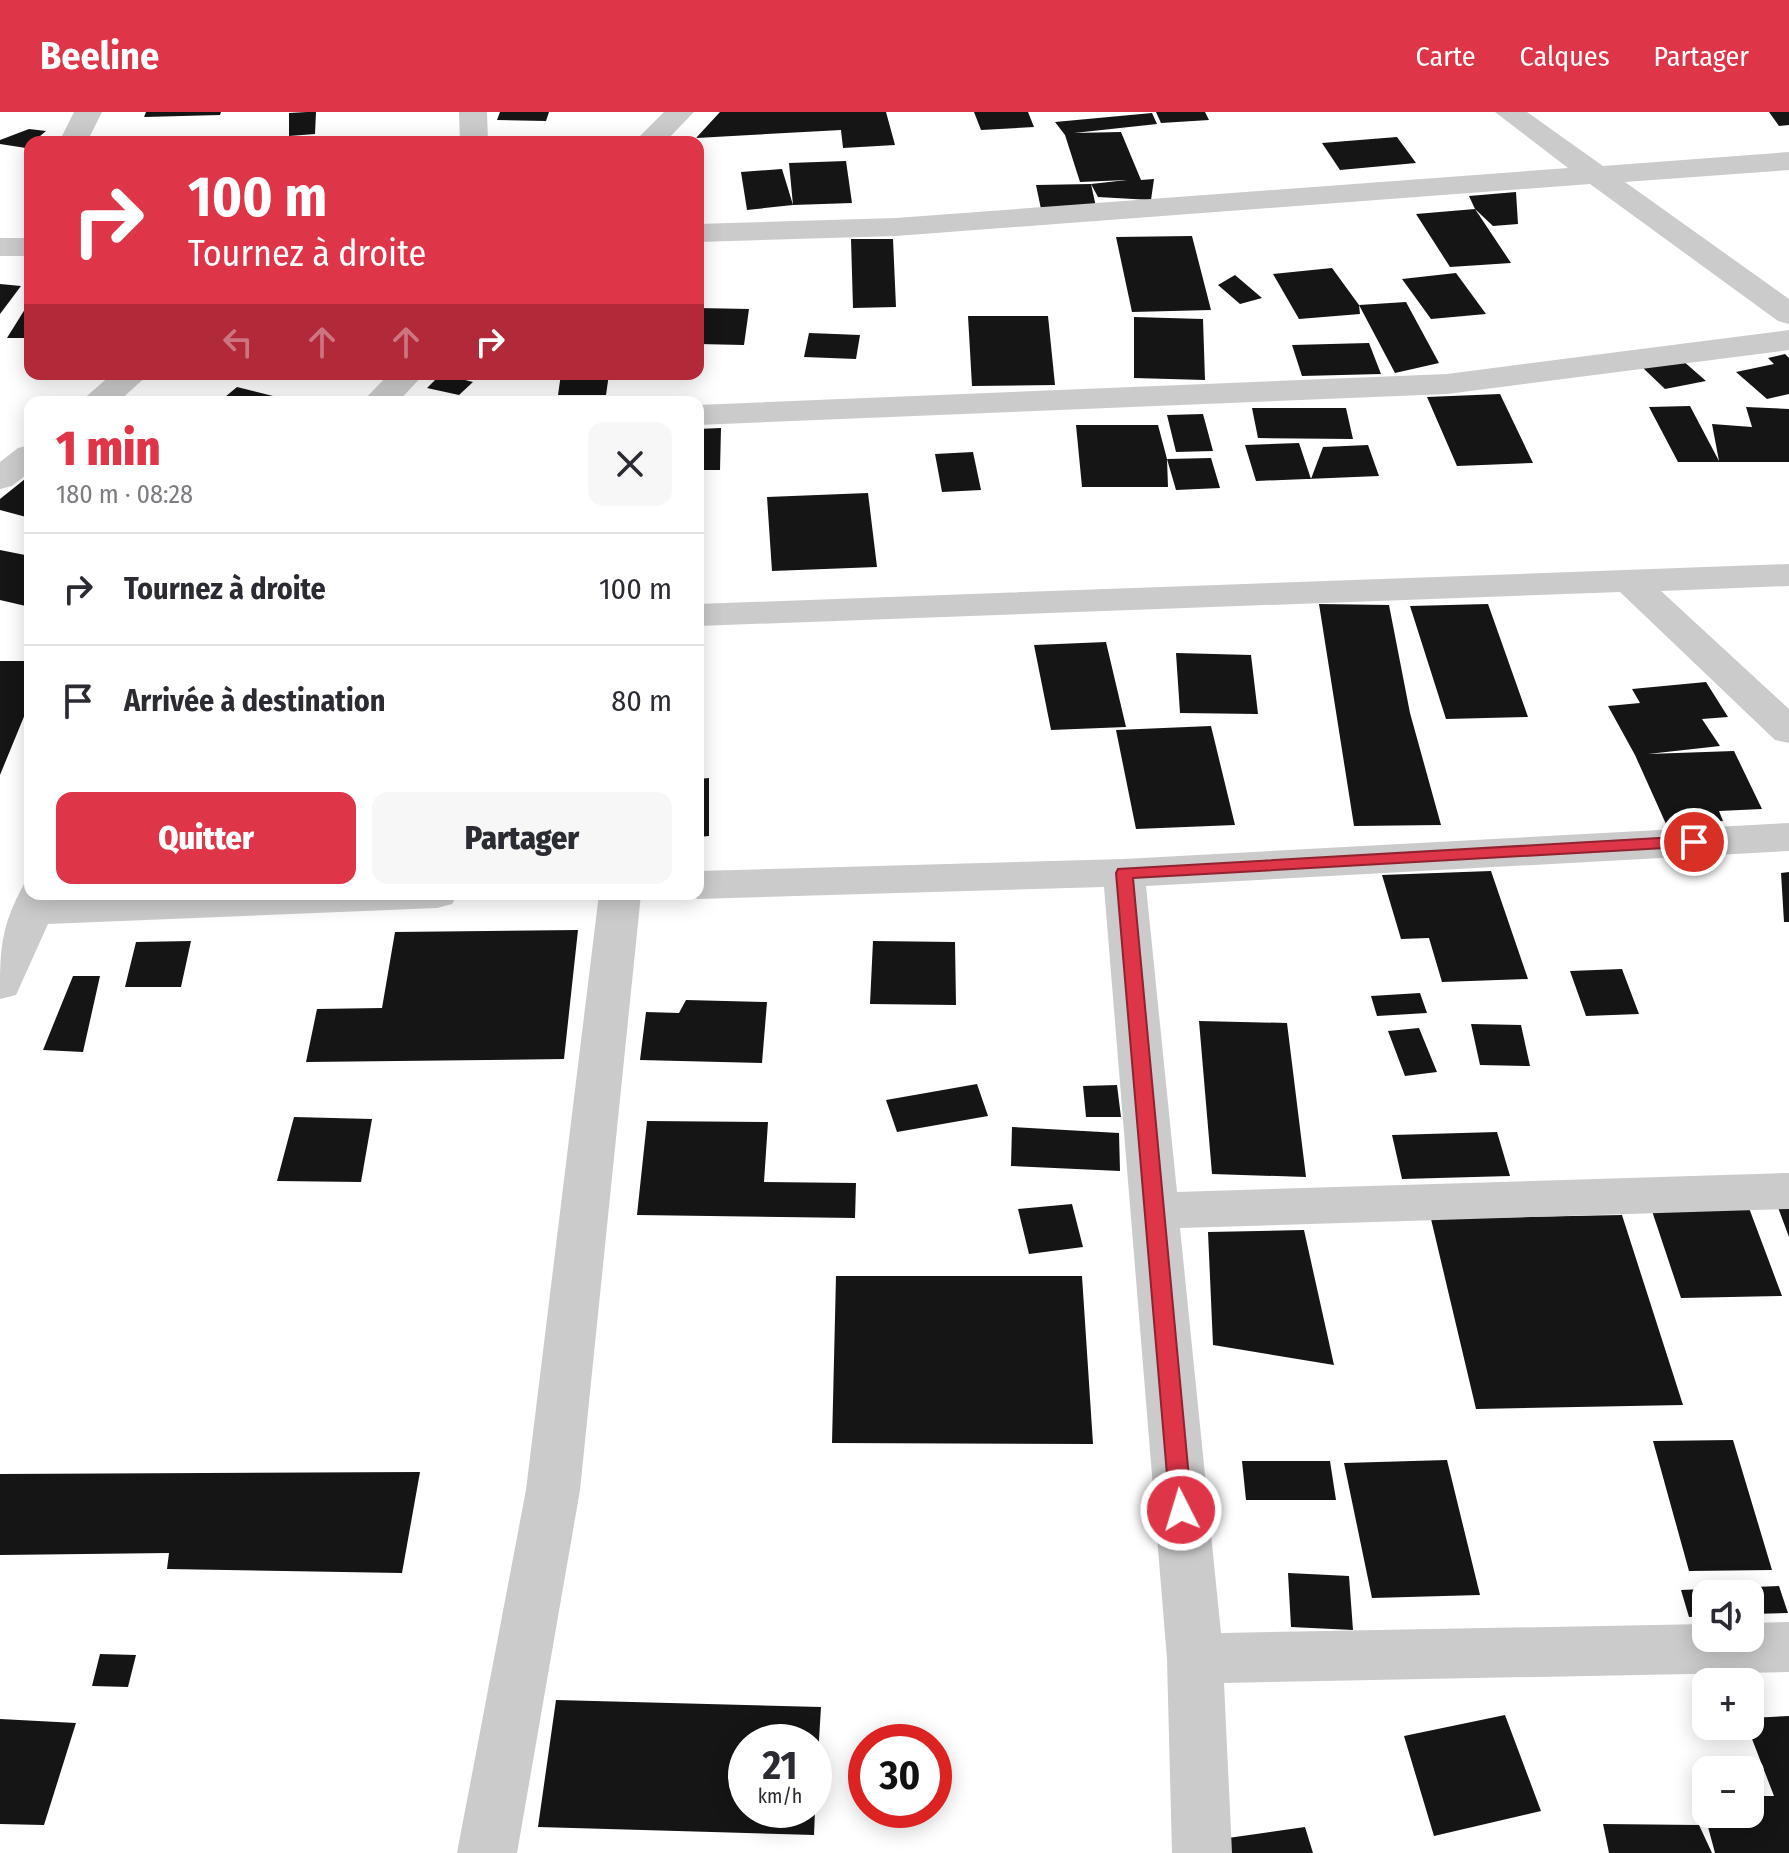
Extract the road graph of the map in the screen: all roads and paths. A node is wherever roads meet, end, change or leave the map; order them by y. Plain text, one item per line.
1 (88, 112) edge
2 (473, 112) edge
3 (680, 112) edge
4 (1509, 112) edge
5 (76, 136) edge
6 (474, 136) edge
7 (654, 136) edge
8 (1789, 161) edge
9 (1600, 178) junction
10 (704, 233) edge
11 (1789, 314) edge
12 (1789, 340) edge
13 (125, 380) edge
14 (402, 380) edge
15 (105, 396) edge
16 (385, 396) edge
17 (704, 415) edge
18 (24, 460) edge
19 (0, 479) edge
20 (1789, 575) edge
21 (1629, 581) junction
22 (704, 615) edge
23 (1789, 731) edge
24 (1789, 837) edge
25 (1124, 873) junction
26 (704, 885) edge
27 (136, 900) edge
28 (619, 900) edge
29 (36, 902) edge
30 (0, 984) edge
31 (1789, 1191) edge
32 (1153, 1211) junction
33 (1789, 1647) edge
34 (1195, 1659) junction
35 (487, 1853) edge
36 (1202, 1853) edge

1 - 5 street
2 - 6 street
3 - 7 street
4 - 9 street
8 - 9 street
9 - 10 street
9 - 11 street
12 - 17 street
13 - 15 street
14 - 16 street
18 - 19 street
20 - 21 street
21 - 22 street
21 - 23 street
24 - 25 street
25 - 26 street
25 - 32 street
27 - 29 street
28 - 35 street
29 - 30 street
31 - 32 street
32 - 34 street
33 - 34 street
34 - 36 street

